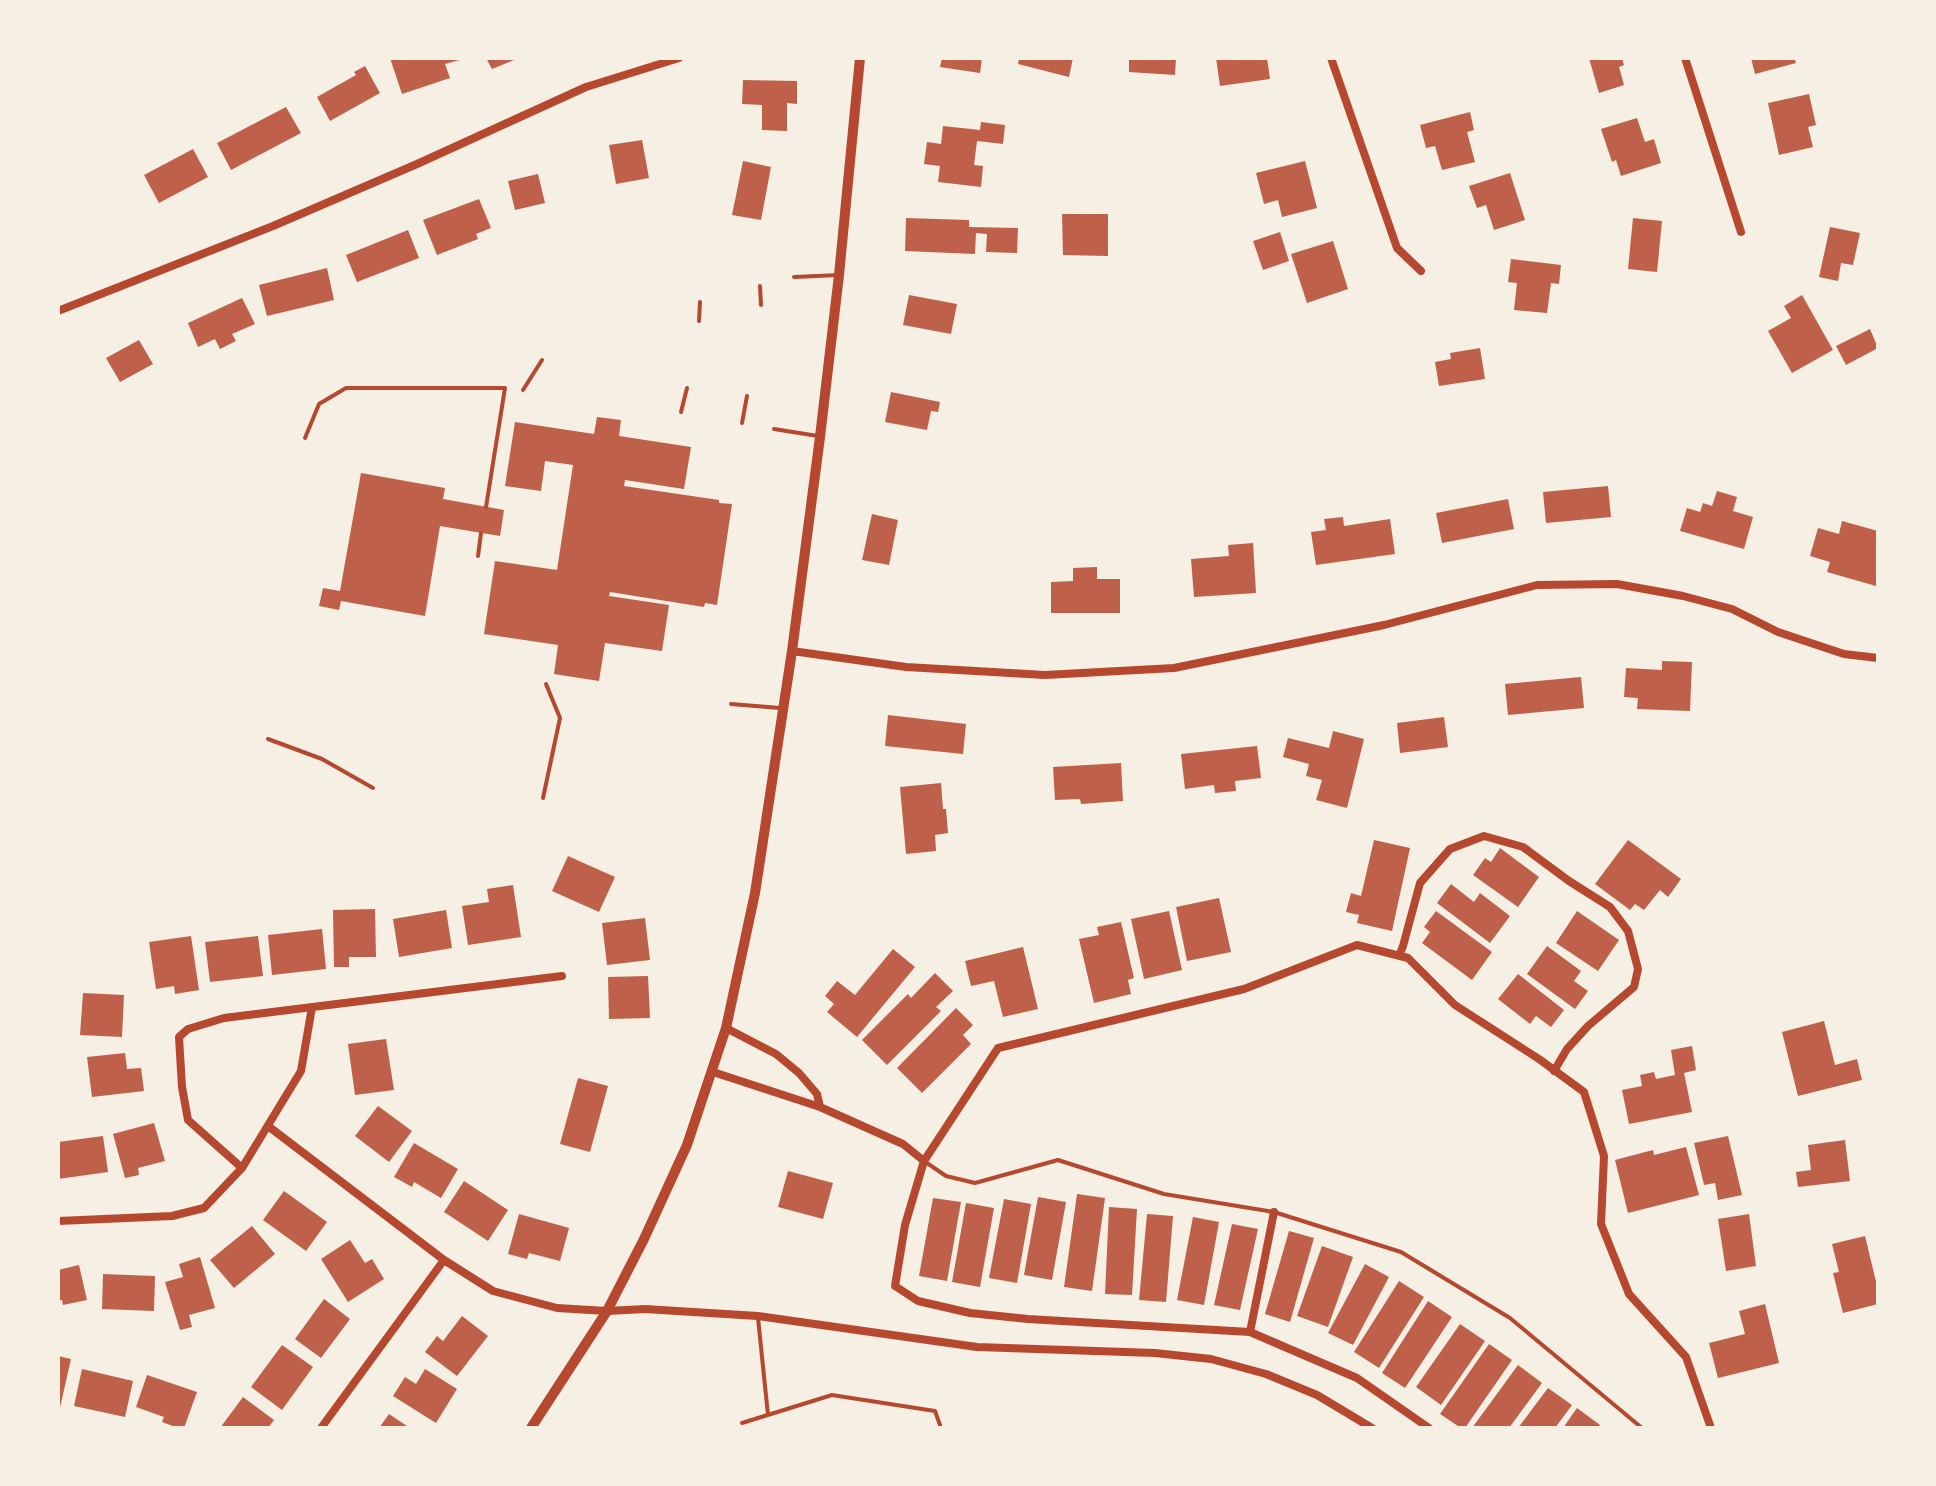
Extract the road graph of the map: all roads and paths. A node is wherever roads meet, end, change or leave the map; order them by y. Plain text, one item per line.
1 (679, 58) edge
2 (860, 58) edge
3 (1331, 58) edge
4 (1685, 58) edge
5 (1741, 232) dead end
6 (1421, 271) dead end
7 (839, 275) junction
8 (794, 277) dead end
9 (760, 286) dead end
10 (700, 302) dead end
11 (761, 305) dead end
12 (58, 311) edge
13 (699, 321) dead end
14 (542, 360) dead end
15 (687, 388) dead end
16 (523, 390) dead end
17 (747, 396) dead end
18 (681, 412) dead end
19 (742, 423) dead end
20 (774, 429) dead end
21 (820, 437) junction
22 (305, 438) dead end
23 (486, 507) dead end
24 (481, 533) dead end
25 (478, 556) dead end
26 (792, 651) junction
27 (1878, 658) edge
28 (546, 684) dead end
29 (731, 704) dead end
30 (783, 709) junction
31 (268, 739) dead end
32 (373, 788) dead end
33 (543, 798) dead end
34 (1399, 956) junction
35 (562, 976) dead end
36 (312, 1007) junction
37 (726, 1028) junction
38 (1554, 1071) junction
39 (713, 1072) junction
40 (820, 1107) junction
41 (268, 1126) junction
42 (924, 1161) junction
43 (242, 1168) junction
44 (1274, 1212) junction
45 (58, 1221) edge
46 (444, 1260) junction
47 (607, 1311) junction
48 (758, 1316) junction
49 (1250, 1332) junction
50 (768, 1415) junction
51 (742, 1423) dead end
52 (321, 1428) edge
53 (531, 1428) edge
54 (941, 1428) edge
55 (1372, 1428) edge
56 (1429, 1428) edge
57 (1642, 1428) edge
58 (1711, 1428) edge

1 - 12 street
2 - 7 street
3 - 6 street
4 - 5 street
7 - 8 lane
7 - 21 street
9 - 11 lane
10 - 13 lane
14 - 16 lane
15 - 18 lane
17 - 19 lane
20 - 21 lane
21 - 26 street
22 - 23 lane
24 - 25 lane
26 - 27 street
26 - 30 street
28 - 33 lane
29 - 30 lane
30 - 37 street
31 - 32 lane
34 - 38 street
34 - 38 street
34 - 42 street
35 - 36 street
36 - 41 street
36 - 43 street
37 - 39 street
37 - 40 street
38 - 58 street
39 - 40 street
39 - 47 street
40 - 42 street
41 - 43 street
41 - 46 street
42 - 44 lane
42 - 49 street
43 - 45 street
44 - 49 street
44 - 57 lane
46 - 47 street
46 - 52 street
47 - 48 street
47 - 53 street
48 - 50 lane
48 - 55 street
49 - 56 street
50 - 51 lane
50 - 54 lane

